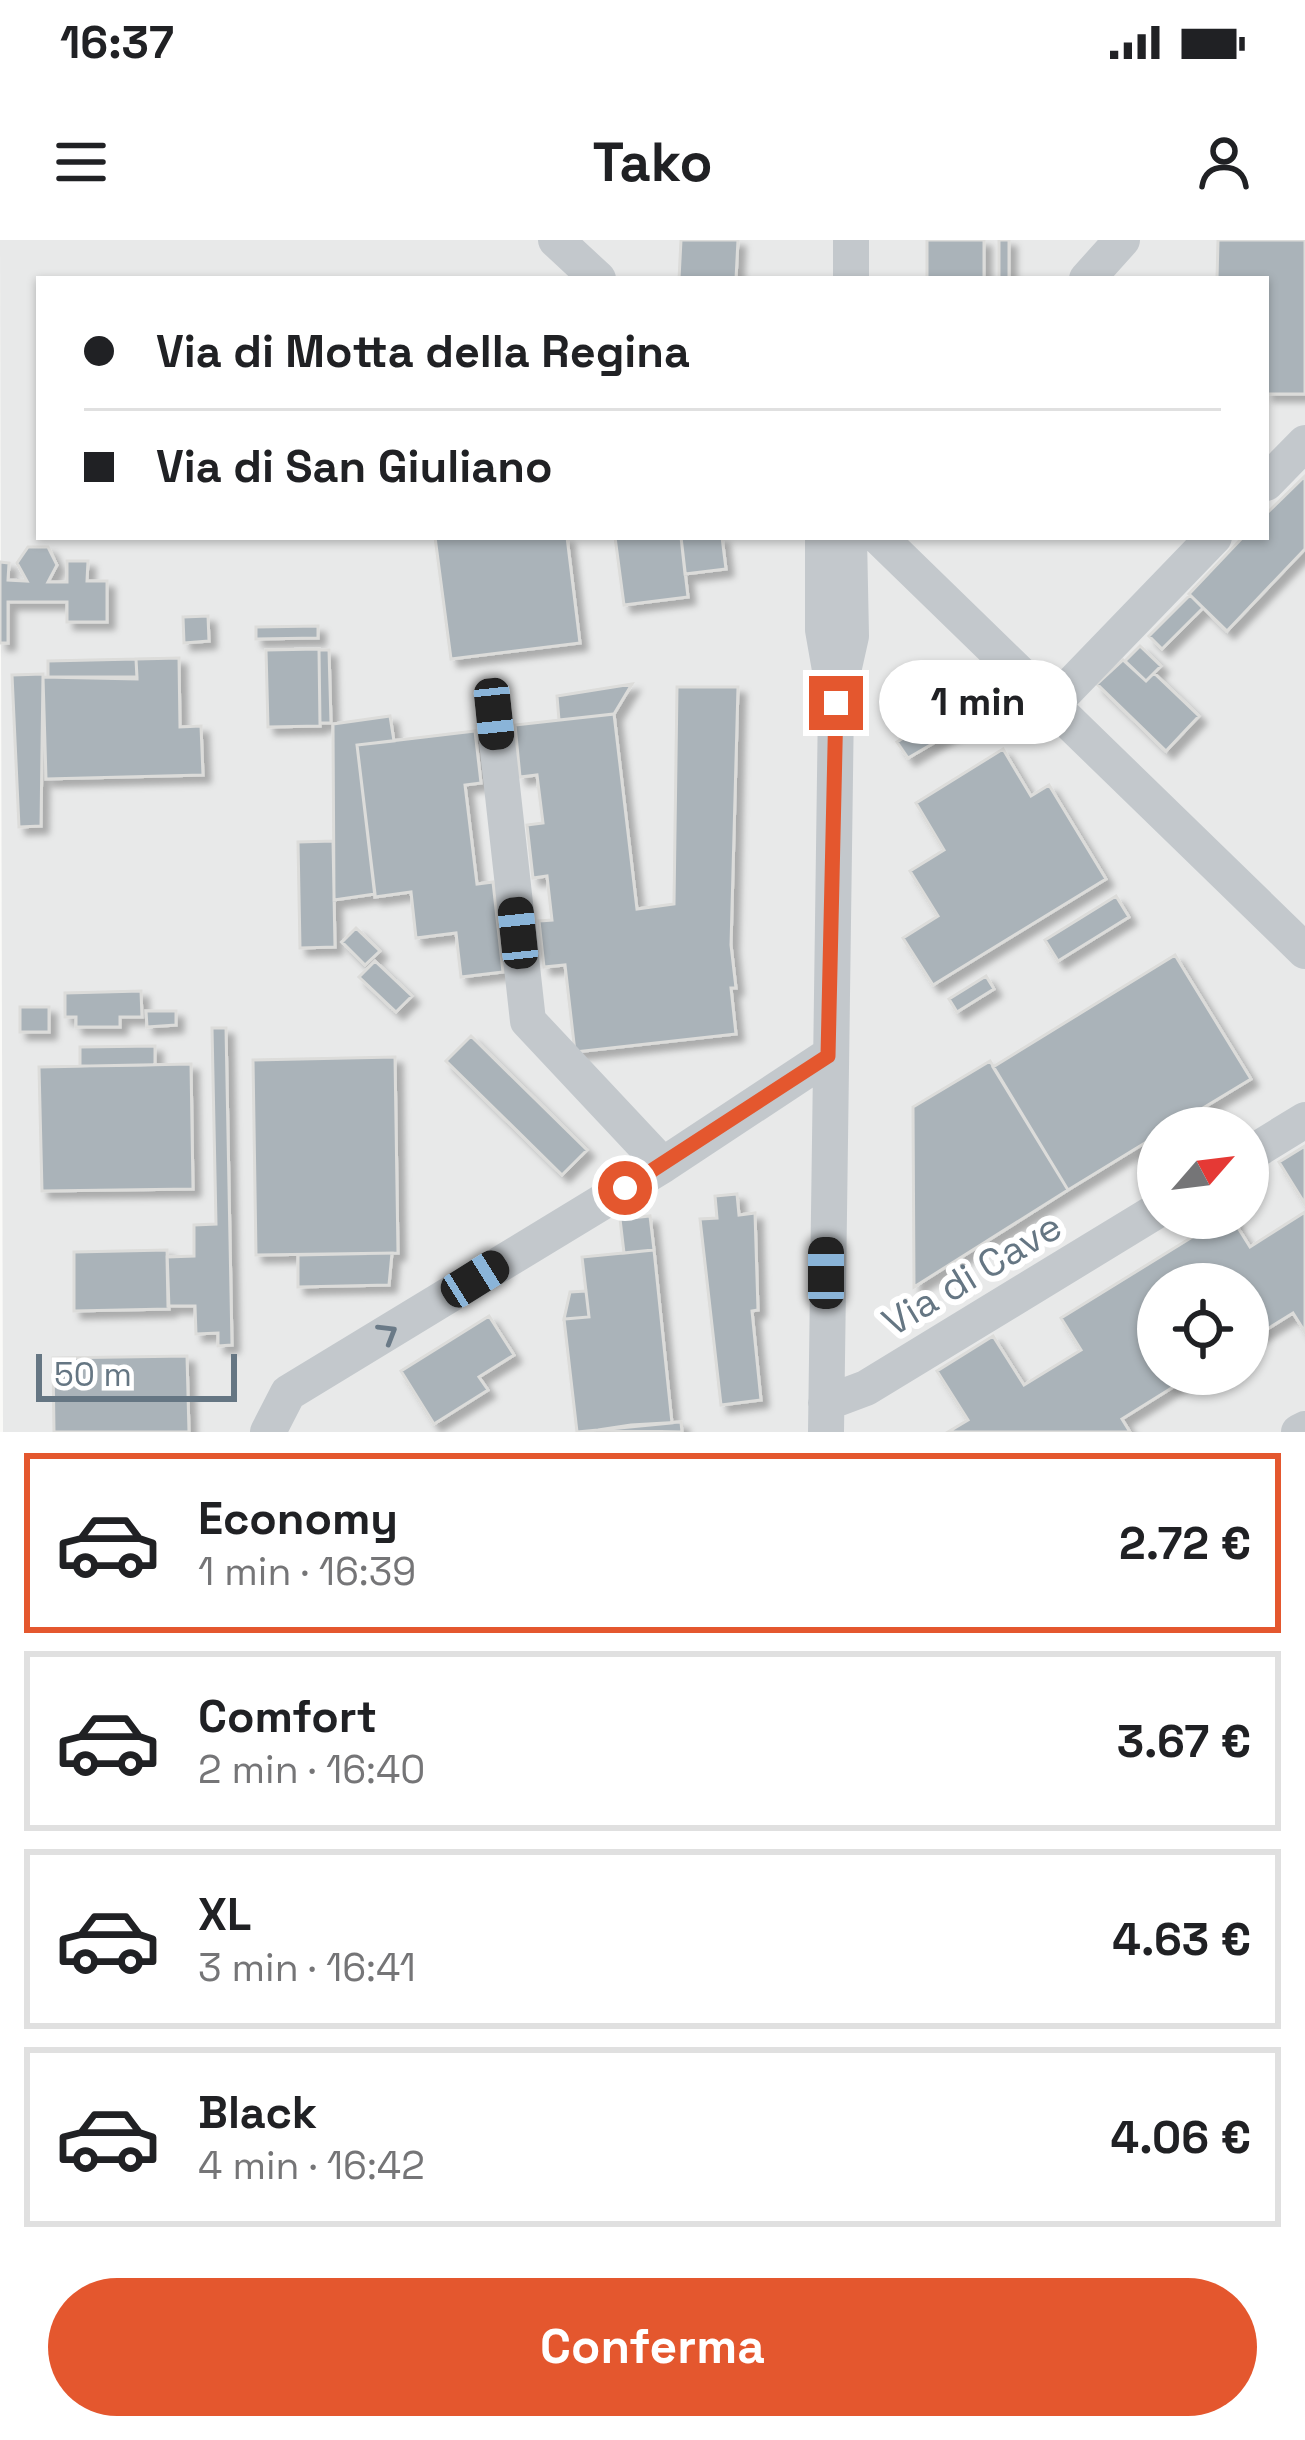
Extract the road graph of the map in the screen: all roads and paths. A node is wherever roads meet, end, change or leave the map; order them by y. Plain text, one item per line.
1 (556, 240) edge
2 (851, 240) edge
3 (1122, 240) edge
4 (595, 276) edge
5 (851, 276) edge
6 (1090, 276) edge
7 (1305, 443) edge
8 (1269, 480) edge
9 (823, 540) edge
10 (849, 540) edge
11 (1211, 540) edge
12 (890, 549) edge
13 (850, 591) junction
14 (836, 703) junction
15 (1048, 708) junction
16 (494, 714) dead end
17 (1305, 951) edge
18 (828, 1056) junction
19 (1305, 1120) edge
20 (1269, 1142) edge
21 (663, 1165) junction
22 (1137, 1223) edge
23 (826, 1417) edge
24 (268, 1432) edge

1 - 4 street
2 - 5 street
3 - 6 street
7 - 8 street
9 - 14 street
10 - 13 street
11 - 15 street
12 - 13 street
12 - 15 street
13 - 14 street
14 - 18 street
15 - 17 street
16 - 21 street
18 - 21 street
18 - 23 street
19 - 20 street
24 -> 21 street
22 - 23 street, Via di Cave

